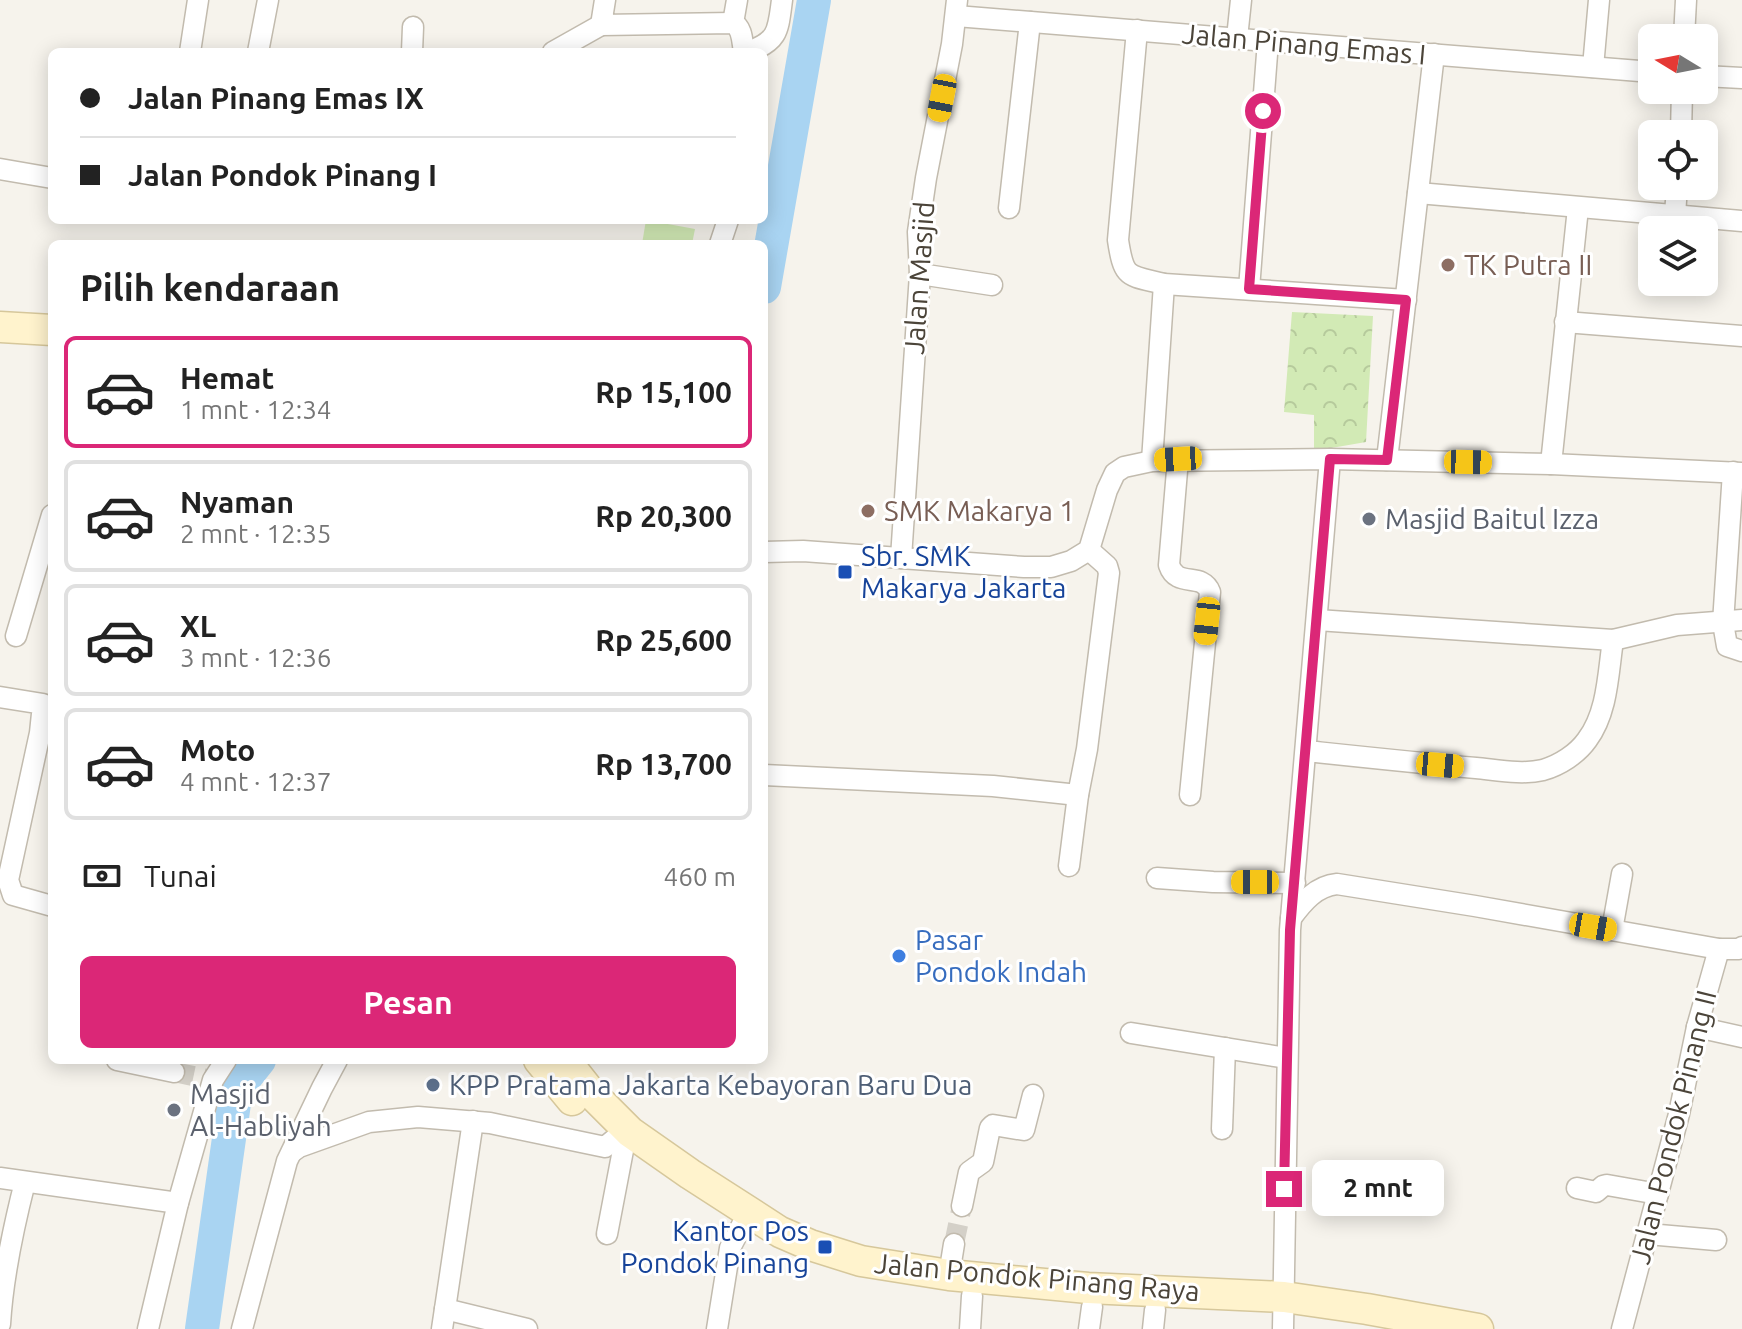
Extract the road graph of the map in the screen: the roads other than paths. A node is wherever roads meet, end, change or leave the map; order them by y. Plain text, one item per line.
1 (198, 0) edge
2 (268, 0) edge
3 (605, 0) edge
4 (737, 0) edge
5 (782, 0) edge
6 (1241, 0) edge
7 (1599, 0) edge
8 (1686, 0) edge
9 (957, 8) edge
10 (1030, 22) junction
11 (733, 23) junction
12 (1685, 24) edge
13 (601, 25) junction
14 (413, 27) dead end
15 (1137, 30) junction
16 (1237, 38) junction
17 (1268, 41) junction
18 (575, 46) edge
19 (191, 48) edge
20 (259, 48) edge
21 (412, 48) edge
22 (745, 48) edge
23 (756, 48) edge
24 (1434, 54) junction
25 (1593, 67) junction
26 (1638, 71) edge
27 (1718, 77) edge
28 (1742, 78) edge
29 (0, 169) edge
30 (48, 177) edge
31 (1418, 193) junction
32 (1676, 200) edge
33 (1009, 208) dead end
34 (1578, 208) junction
35 (1675, 215) junction
36 (1742, 221) edge
37 (920, 274) junction
38 (1164, 284) junction
39 (992, 285) dead end
40 (1249, 289) junction
41 (1406, 300) junction
42 (1565, 322) junction
43 (0, 327) edge
44 (48, 330) edge
45 (1742, 336) edge
46 (0, 344) edge
47 (48, 347) edge
48 (1178, 459) junction
49 (1330, 459) junction
50 (1387, 460) junction
51 (1152, 461) junction
52 (1551, 464) junction
53 (1737, 473) edge
54 (48, 528) edge
55 (1089, 550) junction
56 (768, 552) edge
57 (901, 558) junction
58 (1317, 620) junction
59 (1732, 633) edge
60 (16, 636) dead end
61 (1613, 640) junction
62 (0, 697) edge
63 (1306, 751) junction
64 (768, 775) edge
65 (1078, 795) junction
66 (1190, 795) dead end
67 (1069, 866) dead end
68 (1622, 874) dead end
69 (1157, 878) dead end
70 (1293, 900) junction
71 (48, 905) edge
72 (1612, 930) junction
73 (1742, 947) edge
74 (1719, 949) junction
75 (1697, 1027) junction
76 (1131, 1033) dead end
77 (1742, 1037) edge
78 (1225, 1048) junction
79 (1287, 1058) junction
80 (136, 1064) edge
81 (223, 1064) edge
82 (335, 1064) edge
83 (542, 1064) edge
84 (568, 1064) edge
85 (174, 1072) tunnel mouth
86 (1033, 1095) dead end
87 (473, 1121) junction
88 (1222, 1129) dead end
89 (620, 1141) junction
90 (292, 1152) junction
91 (0, 1178) edge
92 (25, 1182) junction
93 (1577, 1188) dead end
94 (1658, 1194) junction
95 (178, 1203) junction
96 (962, 1206) tunnel mouth
97 (747, 1219) junction
98 (607, 1234) dead end
99 (1648, 1234) junction
100 (1716, 1240) dead end
101 (954, 1244) tunnel mouth
102 (949, 1275) junction
103 (972, 1296) junction
104 (1283, 1314) edge
105 (1090, 1318) edge
106 (444, 1319) edge
107 (1154, 1320) edge
108 (0, 1324) edge
109 (148, 1329) edge
110 (242, 1329) edge
111 (527, 1329) edge
112 (717, 1329) edge
113 (970, 1329) edge
114 (1376, 1329) edge
115 (1478, 1329) edge
116 (1622, 1329) edge

1 - 19 street
2 - 20 street
3 - 13 street
4 - 11 street
5 - 23 street
6 - 16 street
7 - 25 street
8 - 12 street
9 - 10 street, Jalan Pinang Emas I
9 - 37 street, Jalan Masjid
10 - 15 street, Jalan Pinang Emas I
10 - 33 street
11 - 13 street
11 - 22 street
13 - 18 street
14 - 21 street
15 - 16 street, Jalan Pinang Emas I
15 - 38 street
16 - 17 street, Jalan Pinang Emas I
17 - 24 street, Jalan Pinang Emas I
17 - 40 street
24 - 25 street, Jalan Pinang Emas I
24 - 31 street
25 - 26 street, Jalan Pinang Emas I
27 - 28 street
29 - 30 street
31 - 34 street
31 - 41 street
32 - 35 street
34 - 35 street
34 - 42 street
35 - 36 street
37 - 39 street
37 - 57 street, Jalan Masjid
38 - 40 street
38 - 51 street
40 - 41 street
41 - 50 street
42 - 45 street
42 - 52 street
43 - 44 main road
46 - 47 main road
48 - 49 street
48 - 51 street
48 - 66 street
49 - 50 street
49 - 58 street
50 - 52 street
51 - 55 street
52 - 53 street
53 - 59 street
54 - 60 street
55 - 57 street
55 - 65 street
56 - 57 street
58 - 61 street
58 - 63 street
59 - 61 street
61 - 63 street
62 - 71 street
63 - 70 street
64 - 65 street
65 - 67 street
68 - 72 street
69 - 70 street
70 - 72 street
70 - 79 street
72 - 74 street
73 - 74 street
74 - 75 street, Jalan Pondok Pinang II
75 - 77 street
75 - 94 street, Jalan Pondok Pinang II
76 - 78 street
78 - 79 street
78 - 88 street
79 - 104 street
80 - 85 street
81 - 95 street
82 - 90 street
83 - 89 main road, Jalan Pondok Pinang Raya
84 - 97 main road, Jalan Pondok Pinang Raya
86 - 96 street
87 - 89 street
87 - 90 street
87 - 106 street
89 - 97 main road, Jalan Pondok Pinang Raya
89 - 98 street
90 - 110 street
91 - 92 street
92 - 95 street
92 - 108 street
93 - 94 street
94 - 99 street, Jalan Pondok Pinang II
95 - 109 street
97 - 102 main road, Jalan Pondok Pinang Raya
97 - 103 main road, Jalan Pondok Pinang Raya
97 - 112 street
99 - 100 street
99 - 116 street, Jalan Pondok Pinang II
101 - 102 street
102 - 104 main road, Jalan Pondok Pinang Raya
103 - 105 main road, Jalan Pondok Pinang Raya
103 - 113 street
104 - 107 main road, Jalan Pondok Pinang Raya
104 - 114 main road, Jalan Pondok Pinang Raya
104 - 115 main road, Jalan Pondok Pinang Raya
105 - 107 main road, Jalan Pondok Pinang Raya
106 - 111 street

